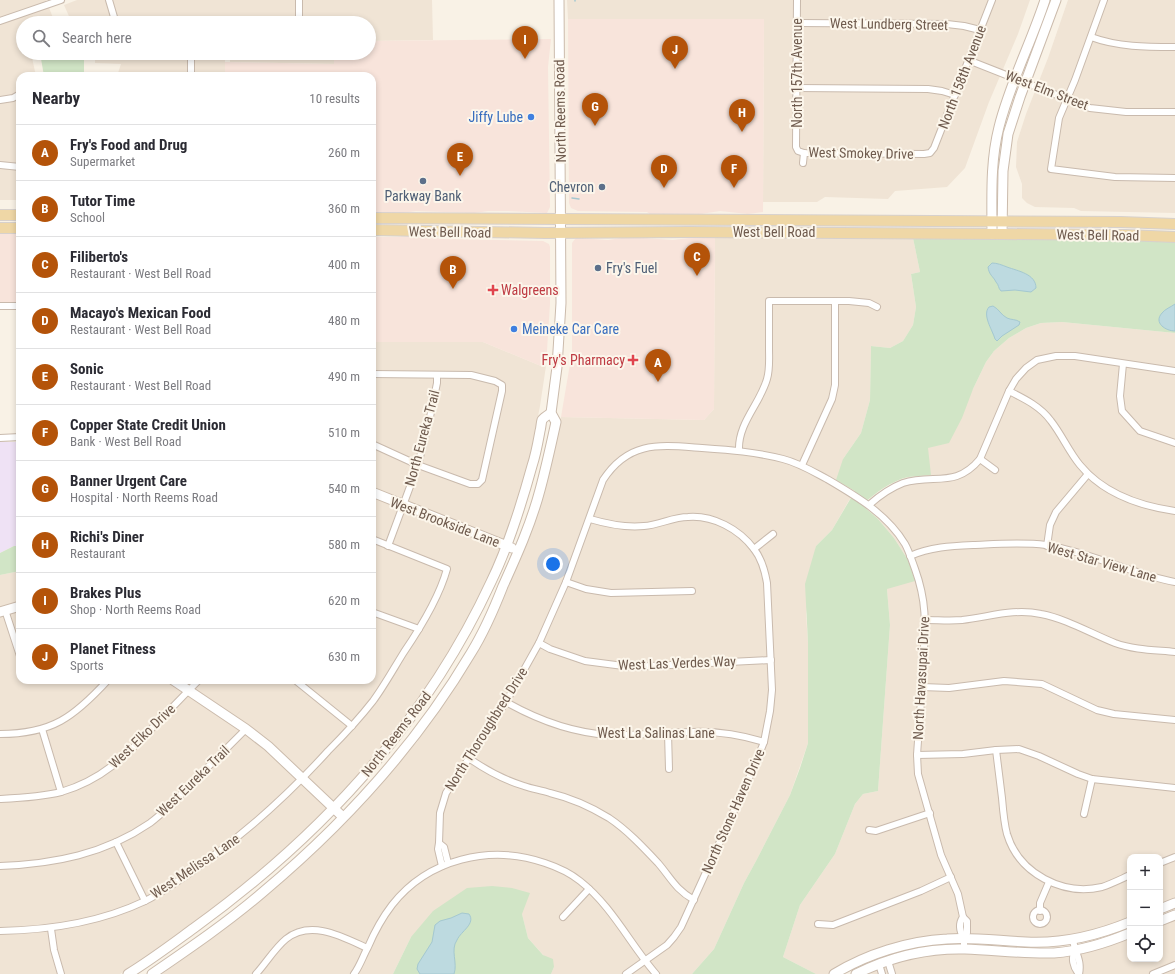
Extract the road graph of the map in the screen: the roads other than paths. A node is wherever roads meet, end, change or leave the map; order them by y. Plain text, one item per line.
1 (61, 0) edge
2 (109, 0) edge
3 (299, 0) edge
4 (559, 0) edge
5 (797, 0) edge
6 (992, 0) edge
7 (1045, 0) edge
8 (1056, 0) edge
9 (1104, 0) edge
10 (114, 16) edge
11 (299, 16) edge
12 (0, 21) edge
13 (797, 23) junction
14 (980, 30) junction
15 (1091, 37) junction
16 (1175, 47) edge
17 (191, 60) edge
18 (968, 60) junction
19 (191, 72) edge
20 (1015, 78) junction
21 (1026, 83) junction
22 (796, 88) junction
23 (954, 95) junction
24 (16, 96) edge
25 (1067, 99) junction
26 (0, 100) edge
27 (1175, 112) edge
28 (796, 147) joint
29 (804, 153) junction
30 (930, 153) joint
31 (803, 163) dead end
32 (0, 164) edge
33 (16, 166) edge
34 (1175, 178) edge
35 (0, 215) edge
36 (16, 215) edge
37 (376, 218) edge
38 (403, 218) junction
39 (439, 218) junction
40 (561, 218) junction
41 (710, 219) junction
42 (997, 221) junction
43 (1175, 224) edge
44 (376, 226) edge
45 (0, 228) edge
46 (16, 228) edge
47 (376, 230) edge
48 (407, 231) junction
49 (710, 232) junction
50 (561, 233) junction
51 (997, 234) junction
52 (1175, 237) edge
53 (835, 301) junction
54 (0, 306) edge
55 (16, 306) edge
56 (877, 307) dead end
57 (1123, 364) junction
58 (1175, 371) edge
59 (376, 374) edge
60 (437, 375) junction
61 (1009, 391) junction
62 (551, 413) junction
63 (16, 437) edge
64 (0, 438) edge
65 (1175, 443) edge
66 (376, 446) edge
67 (739, 450) junction
68 (634, 451) joint
69 (980, 459) junction
70 (418, 465) junction
71 (802, 466) junction
72 (995, 470) dead end
73 (1088, 474) junction
74 (376, 494) edge
75 (403, 506) junction
76 (869, 506) junction
77 (1175, 511) edge
78 (590, 519) junction
79 (773, 534) dead end
80 (376, 541) edge
81 (388, 546) junction
82 (506, 546) junction
83 (1047, 546) junction
84 (754, 549) junction
85 (519, 551) junction
86 (910, 556) junction
87 (566, 582) junction
88 (1175, 582) edge
89 (692, 591) dead end
90 (16, 607) edge
91 (2, 611) edge
92 (376, 613) edge
93 (926, 620) junction
94 (419, 629) junction
95 (539, 643) junction
96 (16, 646) edge
97 (1175, 652) edge
98 (771, 660) junction
99 (104, 684) edge
100 (179, 684) edge
101 (195, 684) edge
102 (300, 684) edge
103 (922, 687) junction
104 (189, 690) junction
105 (506, 702) junction
106 (1175, 720) edge
107 (352, 726) junction
108 (42, 729) junction
109 (246, 729) junction
110 (668, 733) junction
111 (0, 734) edge
112 (764, 742) junction
113 (996, 750) junction
114 (917, 755) junction
115 (470, 759) junction
116 (669, 769) dead end
117 (302, 779) junction
118 (1092, 779) junction
119 (1175, 788) edge
120 (61, 792) junction
121 (0, 799) edge
122 (333, 808) junction
123 (930, 814) junction
124 (1084, 814) dead end
125 (343, 817) junction
126 (869, 830) dead end
127 (116, 842) junction
128 (1175, 857) edge
129 (1163, 862) edge
130 (445, 864) junction
131 (0, 866) edge
132 (1127, 876) edge
133 (951, 877) junction
134 (1049, 882) junction
135 (589, 889) junction
136 (694, 900) junction
137 (145, 901) junction
138 (1175, 903) edge
139 (1163, 908) edge
140 (1040, 911) dead end
141 (1175, 914) edge
142 (563, 917) dead end
143 (1163, 920) edge
144 (1127, 923) edge
145 (818, 924) dead end
146 (51, 929) junction
147 (0, 931) edge
148 (1127, 934) edge
149 (964, 939) junction
150 (1073, 940) junction
151 (367, 948) junction
152 (964, 949) junction
153 (1075, 950) junction
154 (645, 960) junction
155 (888, 961) junction
156 (879, 964) junction
157 (1175, 966) edge
158 (61, 974) edge
159 (128, 974) edge
160 (152, 974) edge
161 (256, 974) edge
162 (354, 974) edge
163 (626, 974) edge
164 (656, 974) edge
165 (834, 974) edge
166 (856, 974) edge
167 (882, 974) edge
168 (892, 974) edge
169 (1079, 974) edge
170 (1154, 974) edge

1 - 12 street
2 - 10 street
3 - 11 street
4 - 40 main road, North Reems Road
5 - 13 street, North 157th Avenue
6 - 14 street, North 158th Avenue
7 - 20 main road
8 - 21 main road
9 - 15 street
13 - 14 street, West Lundberg Street
13 - 22 street, North 157th Avenue
14 - 18 street, North 158th Avenue
15 - 16 street
15 - 25 street
17 - 19 street
18 - 20 street, West Elm Street
18 - 23 street, North 158th Avenue
20 - 21 street, West Elm Street
20 - 42 main road
21 - 25 street, West Elm Street
21 - 42 main road
22 - 23 street
22 - 28 street, North 157th Avenue
23 - 30 street, North 158th Avenue
24 - 26 street
25 - 27 street, West Elm Street
25 - 34 street
28 - 29 street, West Smokey Drive
29 - 30 street, West Smokey Drive
29 - 31 street
32 - 33 street
35 - 36 main road
37 - 38 main road, West Bell Road
38 - 39 main road, West Bell Road
38 - 44 main road
39 - 40 main road, West Bell Road
39 - 48 main road
40 - 41 main road, West Bell Road
40 - 50 main road, North Reems Road
41 - 42 main road, West Bell Road
41 - 49 main road
42 - 43 main road, West Bell Road
42 - 51 main road
45 - 46 main road
47 - 48 main road, West Bell Road
48 - 50 main road, West Bell Road
49 - 50 main road, West Bell Road
49 - 51 main road, West Bell Road
50 - 62 main road, North Reems Road
51 - 52 main road, West Bell Road
53 - 56 street
53 - 67 street
53 - 71 street
54 - 55 street
57 - 58 street
57 - 61 street
57 - 65 street
59 - 60 street
60 - 70 street, North Eureka Trail
60 - 70 street
61 - 69 street
61 - 73 street
62 - 82 main road, North Reems Road
62 - 85 main road, North Reems Road
63 - 64 street
66 - 70 street
67 - 68 street, North Havasupai Drive
67 - 71 street, North Havasupai Drive
68 - 78 street, North Thoroughbred Drive
69 - 72 street
69 - 76 street
70 - 75 street, North Eureka Trail
71 - 76 street, North Havasupai Drive
73 - 77 street
73 - 83 street
74 - 75 main road, West Brookside Lane
75 - 81 street, North Eureka Trail
75 - 82 main road, West Brookside Lane
76 - 86 street, North Havasupai Drive
78 - 84 street, North Stone Haven Drive
78 - 87 street, North Thoroughbred Drive
79 - 84 street
80 - 81 street
81 - 94 street, West Melissa Lane
82 - 85 main road, West Brookside Lane
82 - 122 main road, North Reems Road
83 - 86 street, West Star View Lane
83 - 88 street, West Star View Lane
84 - 98 street, North Stone Haven Drive
85 - 125 main road, North Reems Road
86 - 93 street, North Havasupai Drive
87 - 89 street
87 - 95 street, North Thoroughbred Drive
90 - 91 main road
91 - 96 street
92 - 94 street
93 - 97 street
93 - 103 street, North Havasupai Drive
94 - 107 street, West Melissa Lane
95 - 98 street, West Las Verdes Way
95 - 105 street, North Thoroughbred Drive
98 - 112 street, North Stone Haven Drive
99 - 108 street
100 - 104 main road
101 - 104 street, West Elko Drive
102 - 107 street
103 - 106 street
103 - 114 street, North Havasupai Drive
104 - 109 main road
104 - 120 street, West Elko Drive
105 - 110 street, West La Salinas Lane
105 - 115 street, North Thoroughbred Drive
107 - 117 street, West Melissa Lane
108 - 111 street
108 - 120 street
109 - 117 main road
109 - 127 street, West Eureka Trail
110 - 112 street, West La Salinas Lane
110 - 116 street
112 - 136 street, North Stone Haven Drive
113 - 114 street
113 - 118 street
113 - 134 street
114 - 123 street, North Havasupai Drive
115 - 130 street, North Thoroughbred Drive
115 - 136 street
117 - 122 main road
117 - 137 street, West Melissa Lane
118 - 119 street
118 - 124 street
120 - 121 street, West Elko Drive
122 - 125 main road
122 - 159 main road, North Reems Road
123 - 126 street
123 - 133 street, North Havasupai Drive
125 - 160 main road, North Reems Road
127 - 131 street, West Eureka Trail
127 - 137 street
128 - 129 street
130 - 135 street
130 - 151 street
132 - 134 street
133 - 145 street
133 - 149 street, North Havasupai Drive
134 - 140 street
135 - 142 street
135 - 154 street
136 - 154 street, North Stone Haven Drive
137 - 146 street, West Melissa Lane
138 - 139 main road
141 - 143 main road
144 - 150 main road
146 - 147 street, West Melissa Lane
146 - 158 street
148 - 153 main road
149 - 150 main road
149 - 152 street, North Havasupai Drive
149 - 165 main road
150 - 153 street
151 - 161 street
151 - 162 street
152 - 153 main road
152 - 155 main road
153 - 169 street
154 - 163 street, North Stone Haven Drive
154 - 164 street
155 - 156 main road
155 - 168 street
156 - 166 main road
156 - 167 street
157 - 170 street

